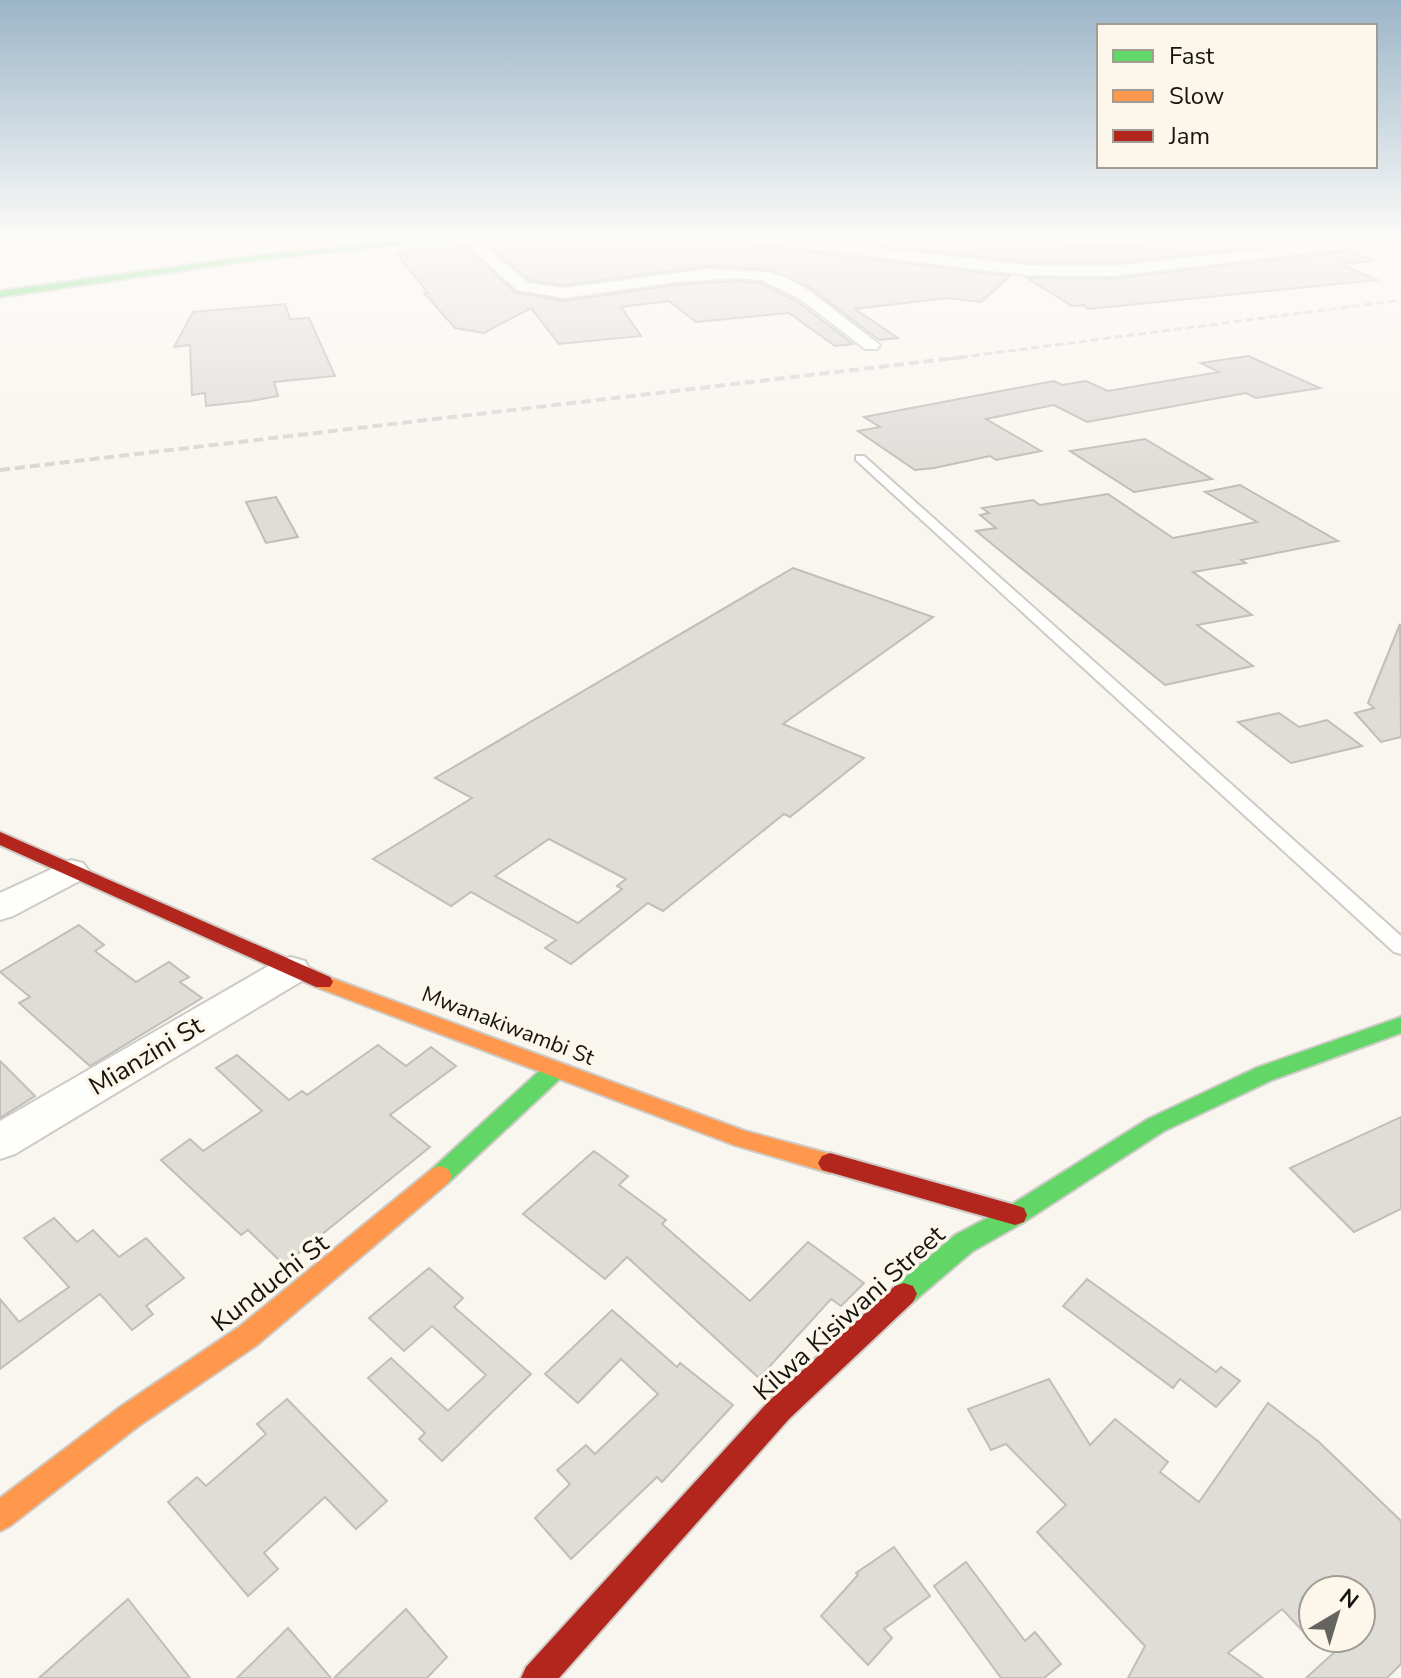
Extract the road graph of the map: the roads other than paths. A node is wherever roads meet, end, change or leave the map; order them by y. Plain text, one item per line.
1 (829, 315) edge
2 (871, 345) dead end
3 (860, 458) dead end
4 (0, 838) edge
5 (71, 871) junction
6 (0, 908) edge
7 (1401, 947) edge
8 (291, 970) junction
9 (1401, 1025) edge
10 (555, 1070) junction
11 (0, 1142) edge
12 (1015, 1215) junction
13 (0, 1516) edge
14 (538, 1677) edge

1 - 2 street
3 - 7 lane
4 - 5 street, Mwanakiwambi St
5 - 6 street
5 - 8 street, Mwanakiwambi St
8 - 10 street, Mwanakiwambi St
8 - 11 street, Mianzini St
9 - 12 street, Kilwa Kisiwani Street
10 - 12 street, Mwanakiwambi St
10 - 13 street, Kunduchi St
12 - 14 street, Kilwa Kisiwani Street

